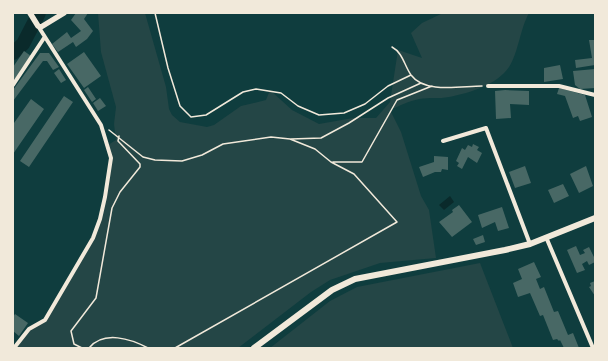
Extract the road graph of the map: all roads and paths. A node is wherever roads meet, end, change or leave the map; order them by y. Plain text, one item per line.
1 (30, 13) edge
2 (64, 13) edge
3 (155, 13) edge
4 (38, 26) junction
5 (44, 38) junction
6 (392, 47) dead end
7 (411, 75) junction
8 (421, 83) junction
9 (13, 85) edge
10 (432, 86) junction
11 (488, 86) joint
12 (595, 95) edge
13 (101, 125) junction
14 (119, 136) junction
15 (290, 139) junction
16 (443, 141) dead end
17 (331, 162) junction
18 (595, 218) edge
19 (546, 237) junction
20 (530, 244) junction
21 (14, 348) edge
22 (148, 348) edge
23 (175, 348) edge
24 (254, 348) edge
25 (594, 348) edge

1 - 4 street
2 - 4 street
3 - 7 path
4 - 5 street
5 - 9 street
5 - 13 street
6 - 7 path
7 - 8 path
8 - 10 path
8 - 15 path
10 - 11 path
10 - 17 path
11 - 12 street
13 - 14 path
13 - 21 street
14 - 15 path
14 - 22 path
15 - 17 path
16 - 20 street
17 - 23 path
18 - 19 main road
19 - 20 main road
19 - 25 street
20 - 24 main road

